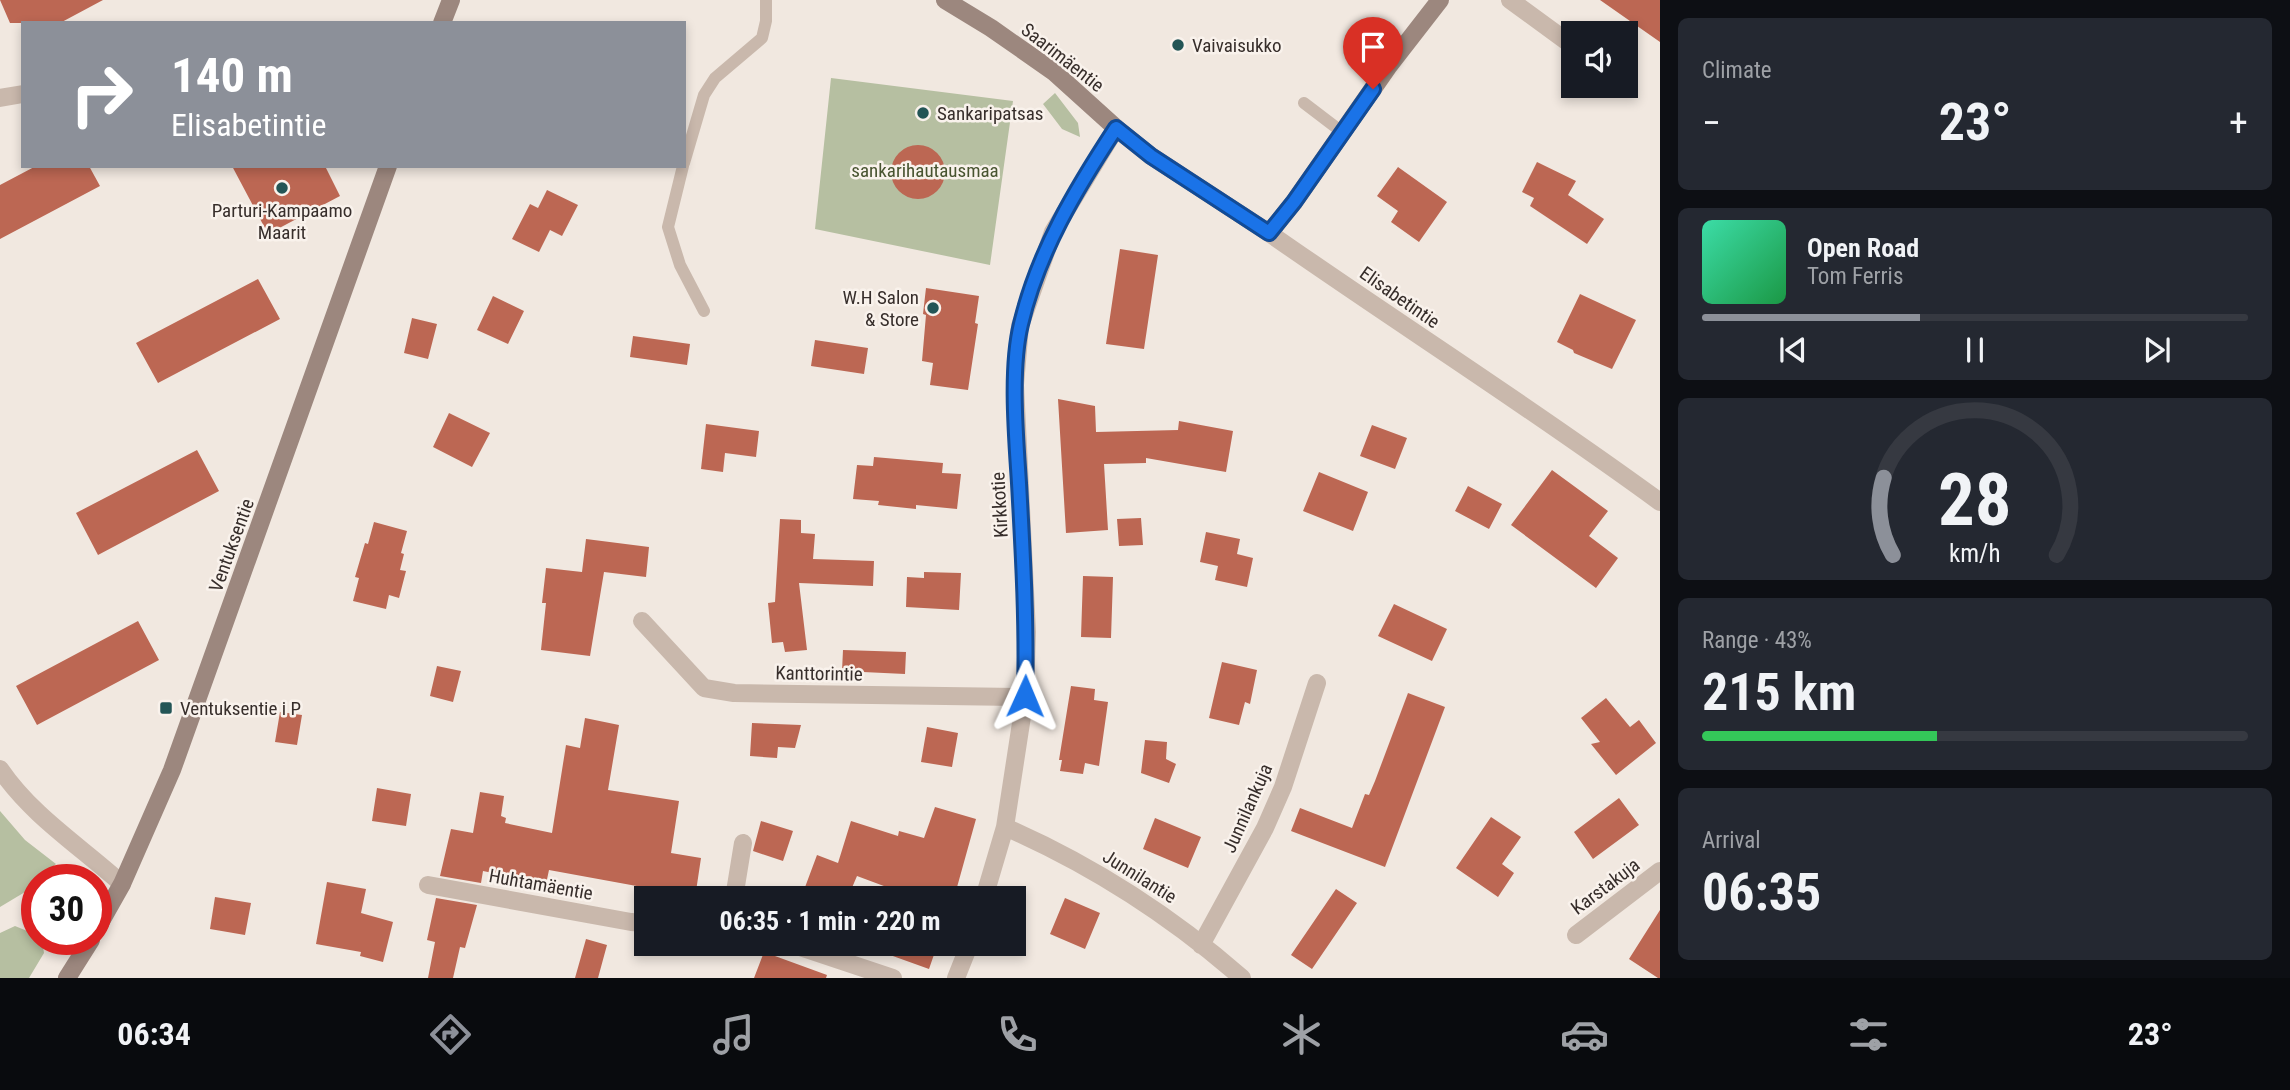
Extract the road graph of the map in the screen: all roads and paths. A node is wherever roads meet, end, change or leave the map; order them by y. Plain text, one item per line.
1 (451, 0) edge
2 (766, 0) edge
3 (945, 0) edge
4 (1440, 0) edge
5 (1510, 0) edge
6 (443, 21) edge
7 (1561, 37) edge
8 (21, 94) edge
9 (0, 98) edge
10 (1304, 103) dead end
11 (1116, 128) junction
12 (1342, 132) junction
13 (686, 158) edge
14 (387, 168) edge
15 (683, 168) edge
16 (1269, 233) junction
17 (704, 311) dead end
18 (1660, 502) edge
19 (642, 621) dead end
20 (1317, 683) dead end
21 (1025, 696) junction
22 (0, 769) edge
23 (1005, 827) junction
24 (743, 843) dead end
25 (1660, 871) edge
26 (122, 884) junction
27 (428, 885) dead end
28 (736, 886) edge
29 (988, 886) edge
30 (112, 902) edge
31 (634, 922) edge
32 (1576, 935) dead end
33 (1201, 945) junction
34 (82, 955) edge
35 (827, 956) edge
36 (965, 956) edge
37 (67, 978) edge
38 (893, 978) edge
39 (956, 978) edge
40 (1242, 978) edge

1 - 6 main road
2 - 13 lane
3 - 11 main road, Saarimäentie
4 - 12 main road
5 - 7 street
8 - 9 street
10 - 12 lane
11 - 16 main road, Elisabetintie
11 - 21 street, Kirkkotie
12 - 16 main road
14 - 26 main road, Ventuksentie
15 - 17 lane
16 - 18 street, Elisabetintie
19 - 21 street, Kanttorintie
20 - 33 street, Junnilankuja
21 - 23 street, Kirkkotie
22 - 26 street
23 - 29 street, Kirkkotie
23 - 33 street, Junnilantie
24 - 28 street
25 - 32 street, Karstakuja
26 - 30 main road, Ventuksentie
27 - 31 street, Huhtamäentie
33 - 40 street, Junnilantie
34 - 37 main road
35 - 38 street
36 - 39 street

